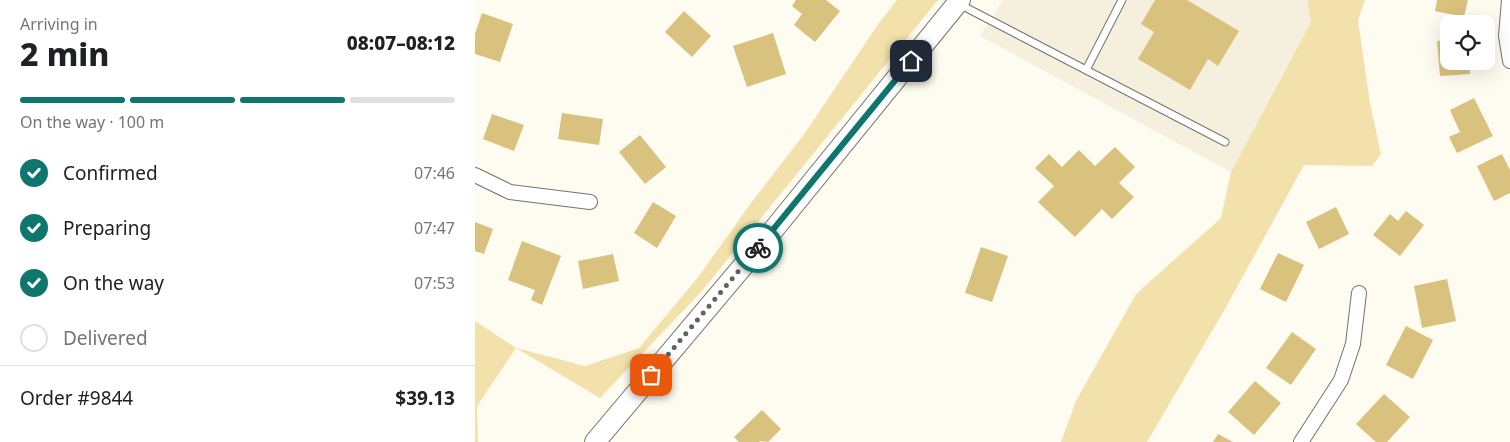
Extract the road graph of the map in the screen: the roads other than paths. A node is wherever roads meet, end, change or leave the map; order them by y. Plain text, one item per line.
1 (1122, 0) edge
2 (1509, 0) edge
3 (959, 2) edge
4 (1510, 61) edge
5 (1086, 70) junction
6 (1225, 142) dead end
7 (475, 175) edge
8 (591, 202) dead end
9 (1359, 293) dead end
10 (595, 442) edge
11 (1301, 442) edge

1 - 5 lane
2 - 4 street
3 - 5 lane
3 - 10 street
5 - 6 lane
7 - 8 street
9 - 11 street

